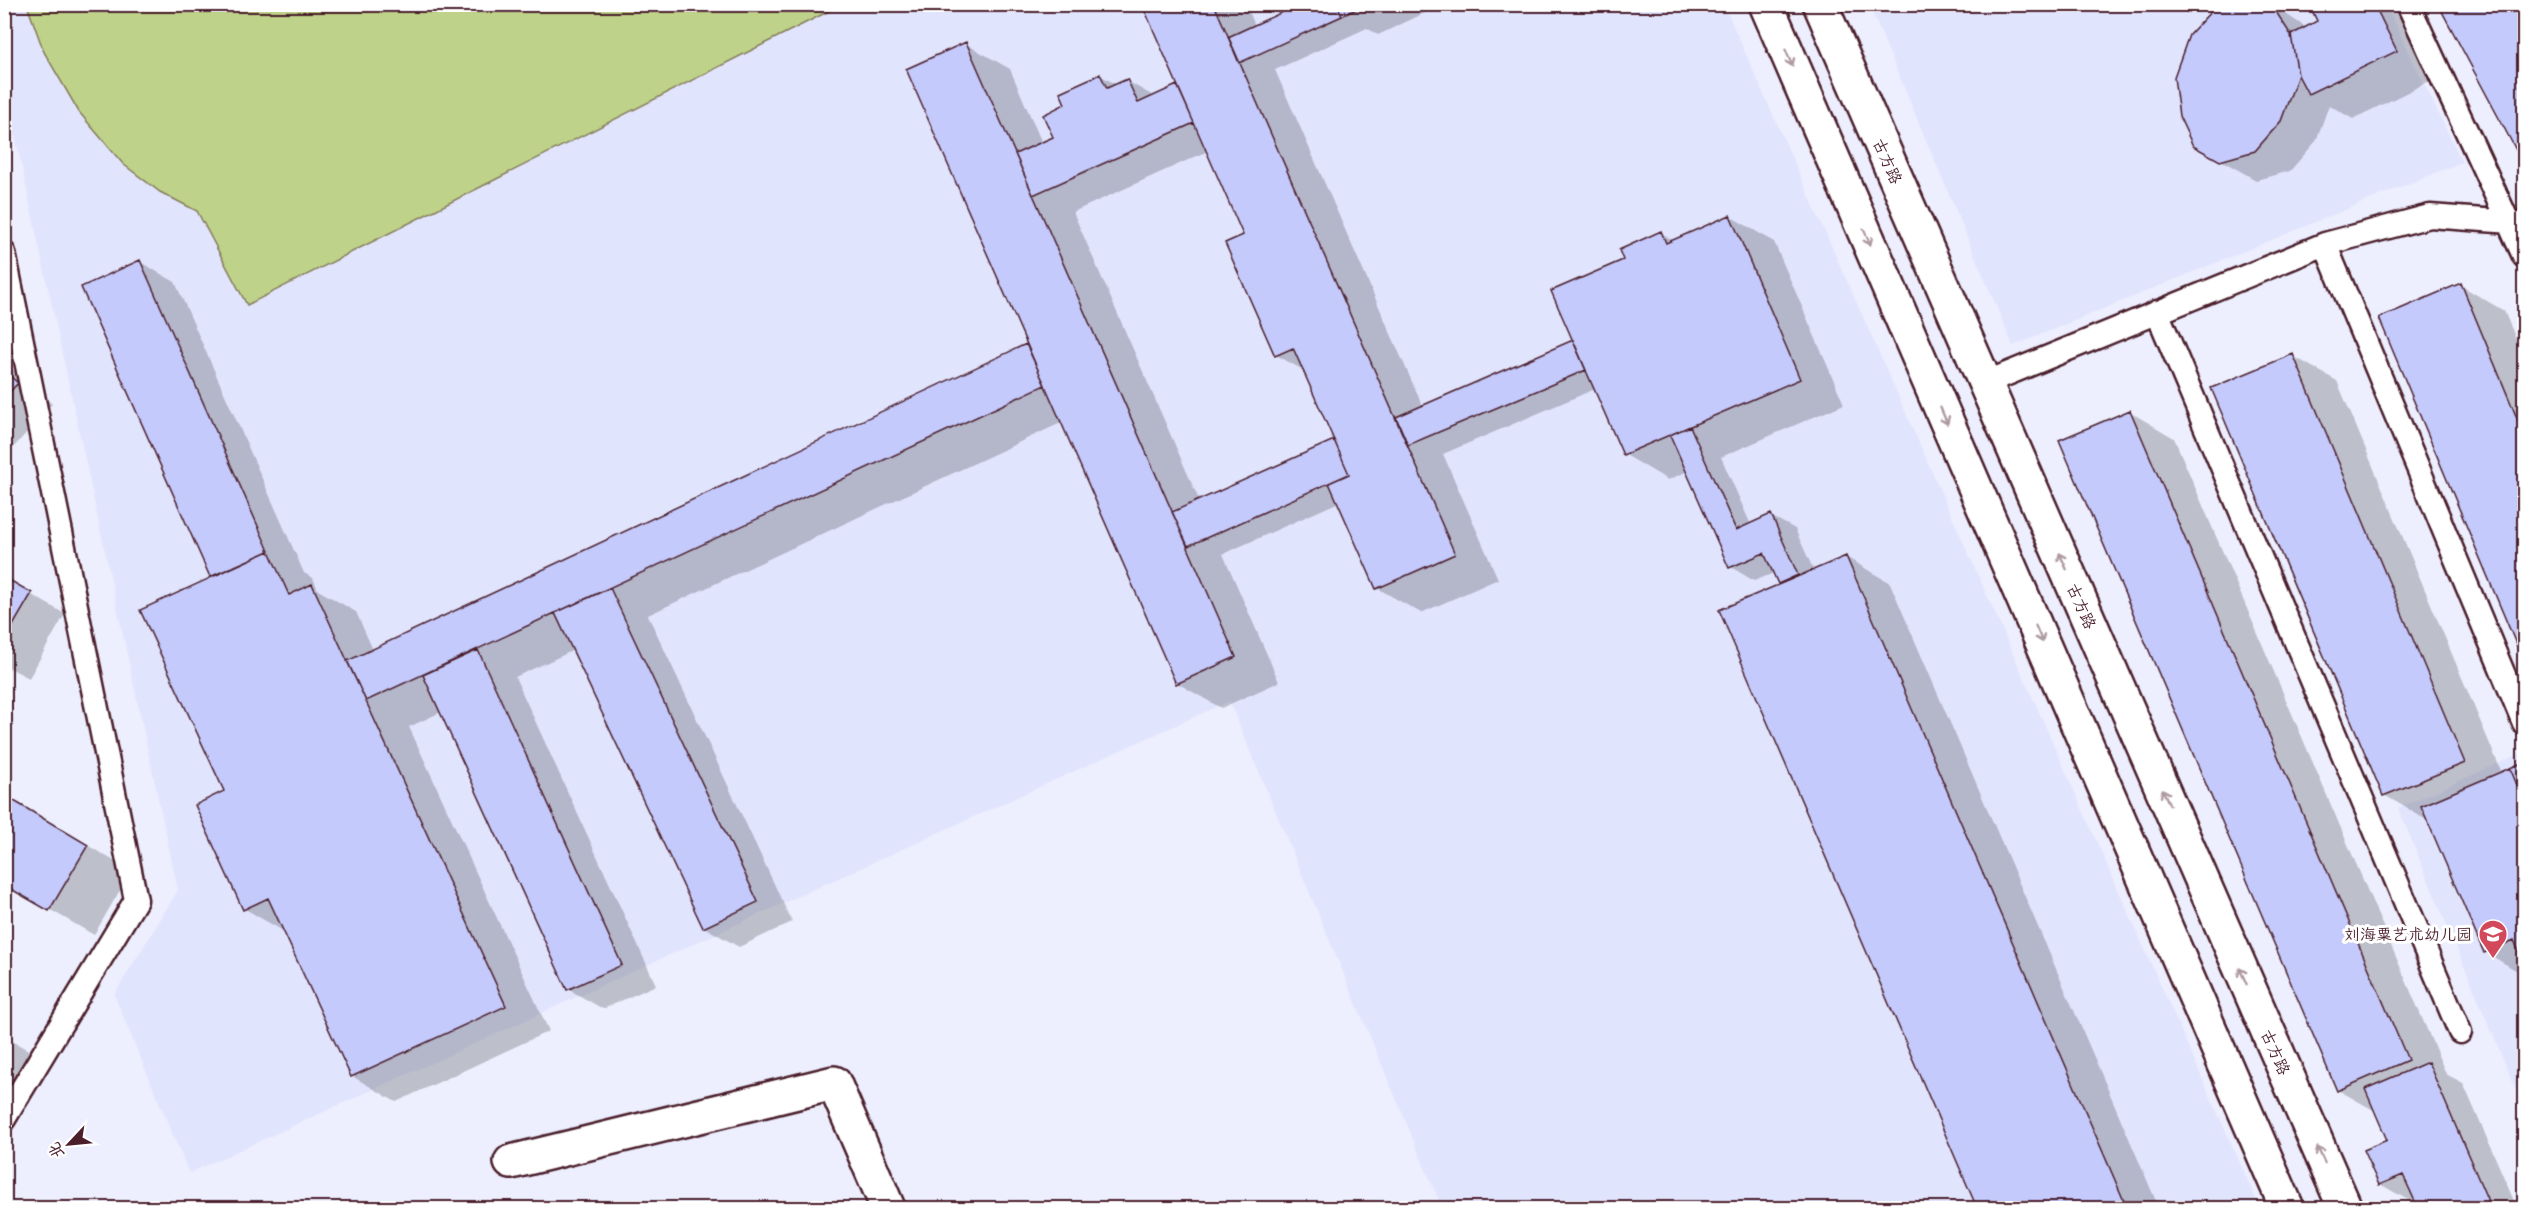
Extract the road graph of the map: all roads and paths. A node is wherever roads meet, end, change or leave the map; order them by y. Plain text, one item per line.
1 (1766, 4) edge
2 (1820, 4) edge
3 (2408, 4) edge
4 (2517, 222) edge
5 (2325, 244) junction
6 (4, 253) edge
7 (2524, 256) edge
8 (2157, 312) junction
9 (1985, 383) junction
10 (2524, 723) edge
11 (2460, 1032) dead end
12 (4, 1119) edge
13 (511, 1162) dead end
14 (888, 1209) edge
15 (2288, 1209) edge
16 (2345, 1209) edge

1 -> 15 street
2 - 9 street, 古方路
3 - 4 lane
4 - 5 lane
4 - 7 lane
5 - 8 lane
5 - 10 lane
6 - 12 lane
8 - 9 lane
8 - 11 lane
16 -> 9 street, 古方路
13 - 14 street

